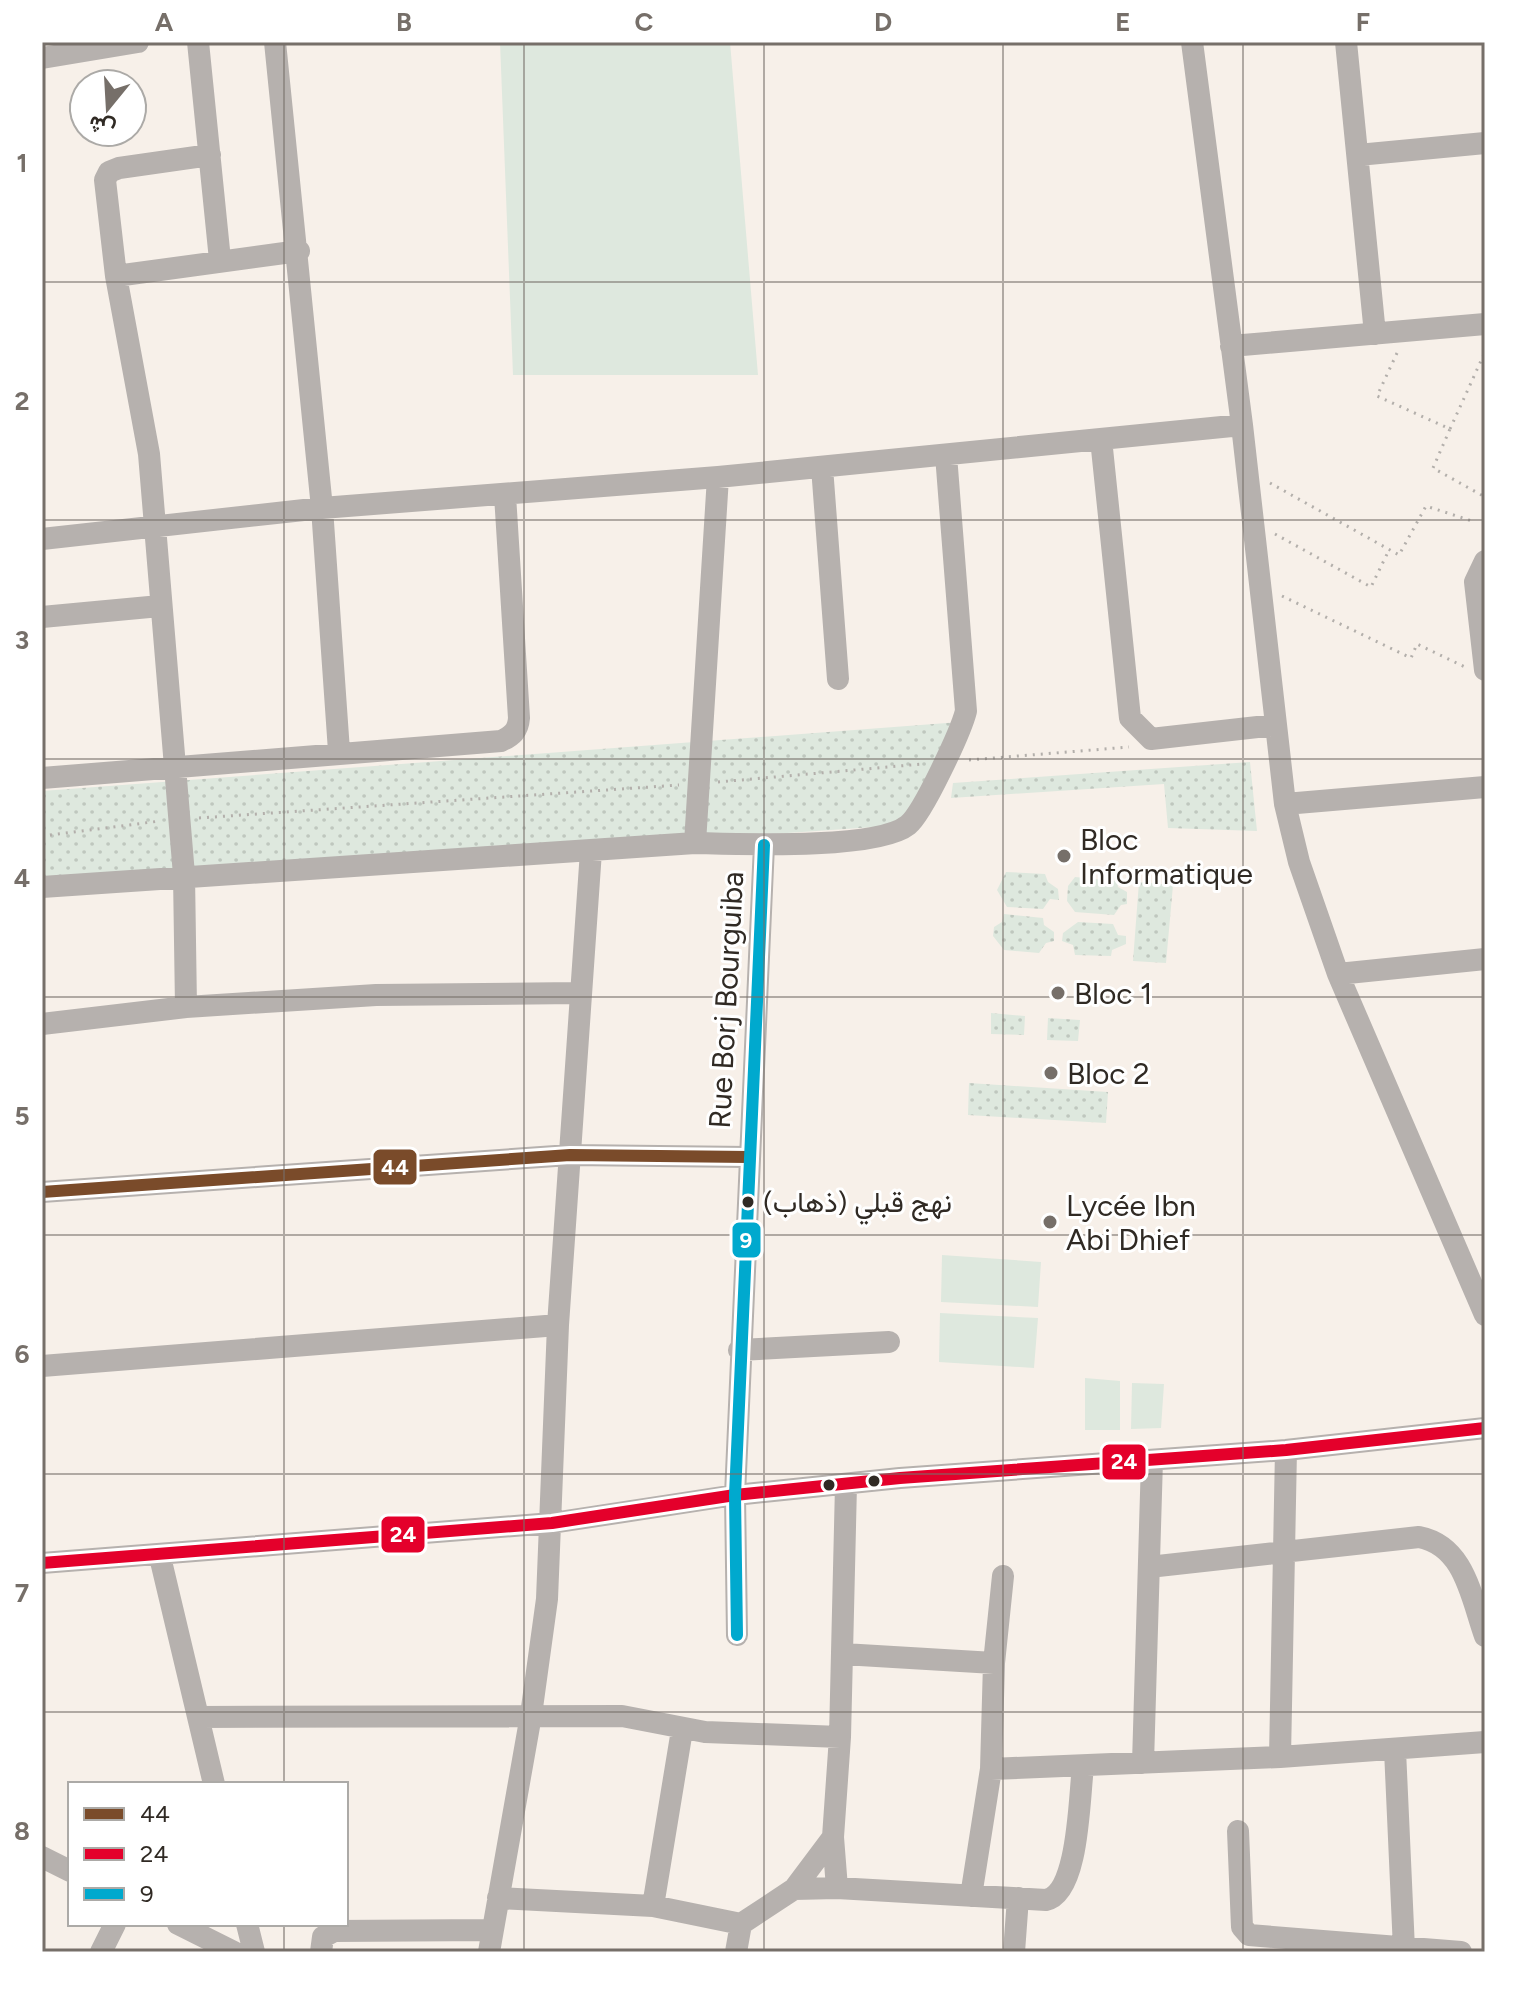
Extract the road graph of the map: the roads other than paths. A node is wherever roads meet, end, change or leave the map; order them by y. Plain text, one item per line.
1 (138, 42) edge
2 (198, 42) edge
3 (275, 42) edge
4 (1192, 42) edge
5 (1346, 42) edge
6 (42, 58) edge
7 (1485, 143) edge
8 (210, 155) junction
9 (1358, 155) junction
10 (299, 251) junction
11 (220, 260) junction
12 (116, 276) junction
13 (1485, 324) edge
14 (1375, 334) junction
15 (1231, 346) junction
16 (1242, 425) junction
17 (1101, 439) junction
18 (946, 455) junction
19 (822, 467) junction
20 (718, 477) junction
21 (505, 495) junction
22 (322, 508) junction
23 (154, 527) junction
24 (42, 539) edge
25 (1485, 561) edge
26 (160, 606) junction
27 (42, 617) edge
28 (1478, 670) edge
29 (838, 679) dead end
30 (1275, 725) junction
31 (339, 751) junction
32 (176, 767) junction
33 (42, 778) edge
34 (1485, 787) edge
35 (1285, 804) junction
36 (695, 843) junction
37 (764, 845) junction
38 (591, 851) junction
39 (184, 875) junction
40 (42, 887) edge
41 (1485, 959) edge
42 (1338, 974) junction
43 (579, 993) junction
44 (186, 1007) junction
45 (42, 1024) edge
46 (570, 1155) junction
47 (748, 1157) junction
48 (42, 1192) edge
49 (1479, 1287) edge
50 (1485, 1315) edge
51 (558, 1325) junction
52 (889, 1342) dead end
53 (739, 1350) junction
54 (42, 1366) edge
55 (1485, 1428) edge
56 (1286, 1450) junction
57 (1152, 1460) junction
58 (846, 1485) junction
59 (735, 1495) junction
60 (552, 1523) junction
61 (1286, 1553) junction
62 (160, 1557) junction
63 (42, 1563) edge
64 (1149, 1567) junction
65 (1003, 1576) dead end
66 (737, 1635) dead end
67 (1485, 1636) edge
68 (843, 1654) junction
69 (994, 1663) junction
70 (531, 1715) junction
71 (199, 1717) junction
72 (682, 1730) junction
73 (840, 1737) junction
74 (1485, 1742) edge
75 (1395, 1750) junction
76 (1280, 1757) junction
77 (1143, 1763) junction
78 (1083, 1767) junction
79 (991, 1769) junction
80 (214, 1782) edge
81 (1238, 1831) dead end
82 (833, 1837) junction
83 (42, 1857) edge
84 (68, 1870) edge
85 (837, 1888) junction
86 (794, 1889) junction
87 (971, 1896) junction
88 (498, 1898) junction
89 (1018, 1898) junction
90 (653, 1906) junction
91 (741, 1924) junction
92 (114, 1926) edge
93 (182, 1926) edge
94 (248, 1926) edge
95 (491, 1941) edge
96 (1404, 1949) junction
97 (101, 1952) edge
98 (234, 1952) edge
99 (254, 1952) edge
100 (321, 1952) edge
101 (736, 1952) edge
102 (1014, 1952) edge
103 (1461, 1952) edge

1 - 6 street
2 - 8 street
3 - 10 street
4 - 15 street
5 - 9 street
7 - 9 street
8 - 11 street
8 - 12 street
9 - 14 street
10 - 11 street
10 - 22 street
11 - 12 street
12 - 23 street
13 - 14 street
14 - 15 street
15 - 16 street
16 - 17 street
16 - 30 street
17 - 18 street
17 - 30 street
18 - 19 street
18 - 37 street
19 - 20 street
19 - 29 street
20 - 21 street
20 - 36 street
21 - 22 street
21 - 31 street
22 - 23 street
22 - 31 street
23 - 24 street
23 - 26 street
25 - 28 street
26 - 27 street
26 - 32 street
30 - 35 street
31 - 32 street
32 - 33 street
32 - 39 street
34 - 35 street
35 - 42 street
36 - 37 street
36 - 38 street
37 - 47 street, Rue Borj Bourguiba
38 - 39 street
38 - 43 street
39 - 40 street
39 - 44 street
41 - 42 street
42 - 49 street
43 - 44 street
43 - 46 street
44 - 45 street
46 - 47 street
46 - 48 street
46 - 51 street
47 - 53 street, Rue Borj Bourguiba
49 - 50 street
51 - 54 street
51 - 60 street
52 - 53 street
53 - 59 street, Rue Borj Bourguiba
55 - 56 street
56 - 57 street
56 - 61 street
57 - 58 street
57 - 64 street
58 - 59 street
58 - 68 street
59 - 60 street
59 - 66 street, Rue Borj Bourguiba
60 - 62 street
60 - 70 street
61 - 64 street
61 - 67 street
61 - 76 street
62 - 63 street
62 - 71 street
64 - 77 street
65 - 69 street
68 - 69 street
68 - 73 street
69 - 79 street
70 - 71 street
70 - 72 street
70 - 88 street
71 - 80 street
72 - 73 street
72 - 90 street
73 - 82 street
74 - 75 street
75 - 76 street
75 - 96 street
76 - 77 street
77 - 78 street
78 - 79 street
78 - 89 street
79 - 87 street
81 - 96 street
82 - 85 street
82 - 86 street
83 - 84 street
85 - 86 street
85 - 87 street
86 - 91 street
87 - 89 street
88 - 90 street
88 - 95 street
89 - 102 street
90 - 91 street
91 - 101 street
92 - 97 street
93 - 98 street
94 - 99 street
95 - 100 street
96 - 103 street

